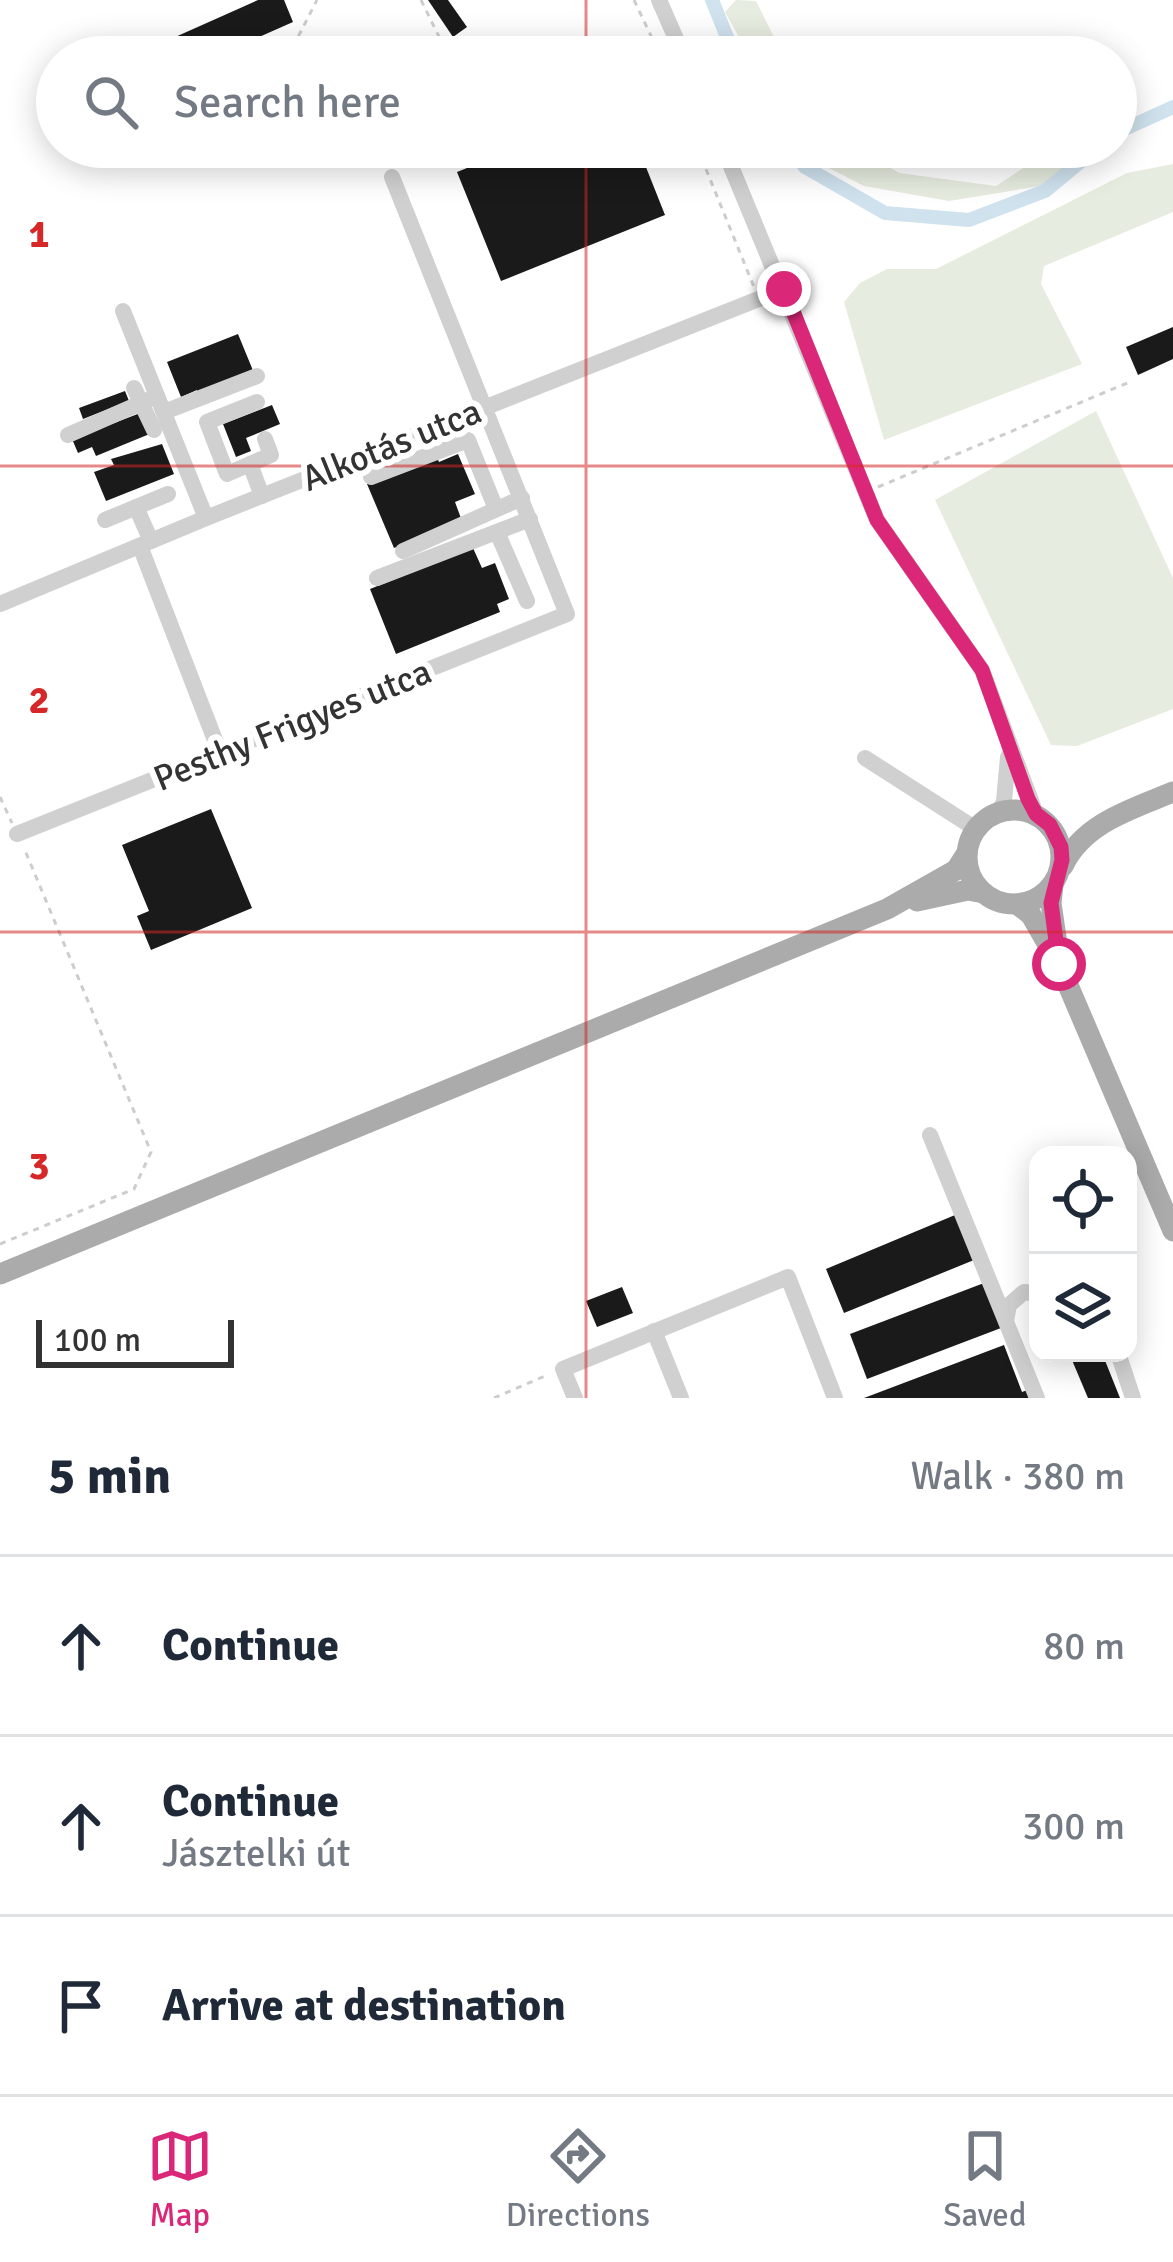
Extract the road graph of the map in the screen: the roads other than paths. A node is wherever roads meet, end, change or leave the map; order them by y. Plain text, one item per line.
1 (659, 0) edge
2 (675, 36) edge
3 (731, 168) edge
4 (392, 177) dead end
5 (784, 289) junction
6 (123, 311) dead end
7 (257, 376) dead end
8 (149, 400) junction
9 (256, 403) dead end
10 (486, 407) junction
11 (154, 430) dead end
12 (68, 435) dead end
13 (265, 439) dead end
14 (250, 464) junction
15 (371, 478) dead end
16 (168, 494) dead end
17 (262, 496) junction
18 (522, 498) junction
19 (136, 507) junction
20 (496, 509) junction
21 (206, 518) junction
22 (530, 519) junction
23 (105, 520) dead end
24 (497, 532) junction
25 (145, 544) junction
26 (403, 551) dead end
27 (376, 578) dead end
28 (527, 601) dead end
29 (0, 604) edge
30 (1005, 732) junction
31 (220, 753) junction
32 (865, 758) dead end
33 (1173, 792) edge
34 (999, 812) junction
35 (1118, 815) junction
36 (1043, 820) junction
37 (976, 829) junction
38 (17, 834) road end
39 (967, 853) junction
40 (1056, 879) junction
41 (984, 893) junction
42 (1017, 904) junction
43 (887, 909) junction
44 (1059, 964) junction
45 (930, 1135) dead end
46 (1173, 1231) edge
47 (0, 1274) edge
48 (1029, 1293) edge
49 (1006, 1322) junction
50 (654, 1331) junction
51 (1034, 1362) edge
52 (1121, 1362) edge
53 (1028, 1375) junction
54 (575, 1398) edge
55 (681, 1398) edge
56 (835, 1398) edge
57 (1037, 1398) edge
58 (1133, 1398) edge

1 - 2 street
3 - 5 street
4 - 10 street
5 - 10 street, Alkotás utca
5 - 30 street
6 - 8 street
7 - 8 street
8 - 11 street
8 - 12 street
8 - 21 street
9 - 14 street
10 - 17 street, Alkotás utca
10 - 18 street
13 - 14 street
14 - 17 street
15 - 20 street
16 - 19 street
17 - 21 street, Alkotás utca
18 - 20 street
18 - 22 street
19 - 23 street
19 - 25 street
20 - 26 street
21 - 25 street, Alkotás utca
22 - 24 street
22 - 31 street, Pesthy Frigyes utca
24 - 27 street
24 - 28 street
25 - 29 street, Alkotás utca
25 - 31 street
30 - 34 street
30 - 36 street
31 - 38 street, Pesthy Frigyes utca
32 - 37 street
33 - 35 main road
34 - 36 main road
34 - 37 main road
35 - 36 main road
35 - 40 main road
36 - 40 main road
37 - 39 main road
39 - 41 main road
39 - 43 main road
40 - 42 main road
40 - 44 main road
41 - 42 main road
41 - 43 main road
42 - 44 main road
43 - 47 main road
44 - 46 main road
45 - 49 street
48 - 49 street
49 - 53 street
50 - 54 street
50 - 55 street
50 - 56 street
51 - 53 street
52 - 58 street
53 - 57 street

